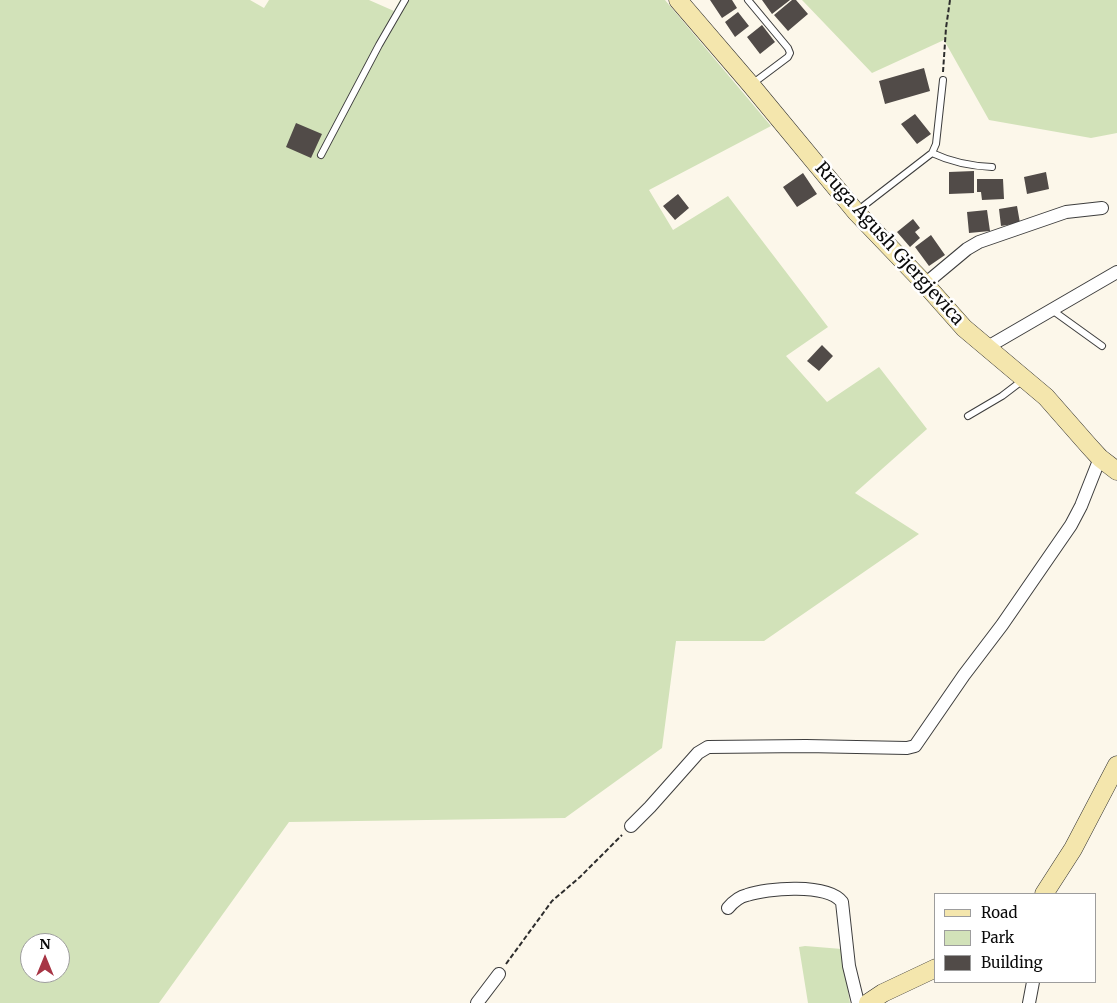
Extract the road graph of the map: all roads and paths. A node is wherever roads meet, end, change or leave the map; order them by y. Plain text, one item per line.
1 (405, 0) edge
2 (678, 0) edge
3 (748, 0) edge
4 (950, 0) edge
5 (943, 80) joint
6 (751, 85) junction
7 (932, 153) junction
8 (321, 155) dead end
9 (992, 167) dead end
10 (1102, 208) dead end
11 (856, 212) junction
12 (1117, 272) edge
13 (925, 284) junction
14 (1051, 310) junction
15 (1102, 346) dead end
16 (986, 348) junction
17 (1025, 378) junction
18 (968, 416) dead end
19 (1100, 458) junction
20 (1117, 471) edge
21 (1117, 765) edge
22 (631, 826) joint
23 (1045, 893) edge
24 (728, 908) dead end
25 (934, 969) edge
26 (499, 974) joint
27 (1033, 983) edge
28 (476, 1003) edge
29 (867, 1003) edge
30 (1029, 1003) edge

1 - 8 lane
2 - 6 main road, Rruga Agush Gjergjevica
3 - 6 lane
4 - 5 path
5 - 7 lane
6 - 11 main road, Rruga Agush Gjergjevica
7 - 9 lane
7 - 11 lane
10 - 13 street
11 - 13 main road, Rruga Agush Gjergjevica
12 - 14 street
13 - 16 main road, Rruga Agush Gjergjevica
14 - 15 lane
14 - 16 street
16 - 17 main road, Rruga Agush Gjergjevica
17 - 18 lane
17 - 19 main road, Rruga Agush Gjergjevica
19 - 20 main road, Rruga Agush Gjergjevica
19 - 22 street
21 - 23 main road
22 - 26 path
24 - 29 street
25 - 29 main road
26 - 28 street
27 - 30 street

